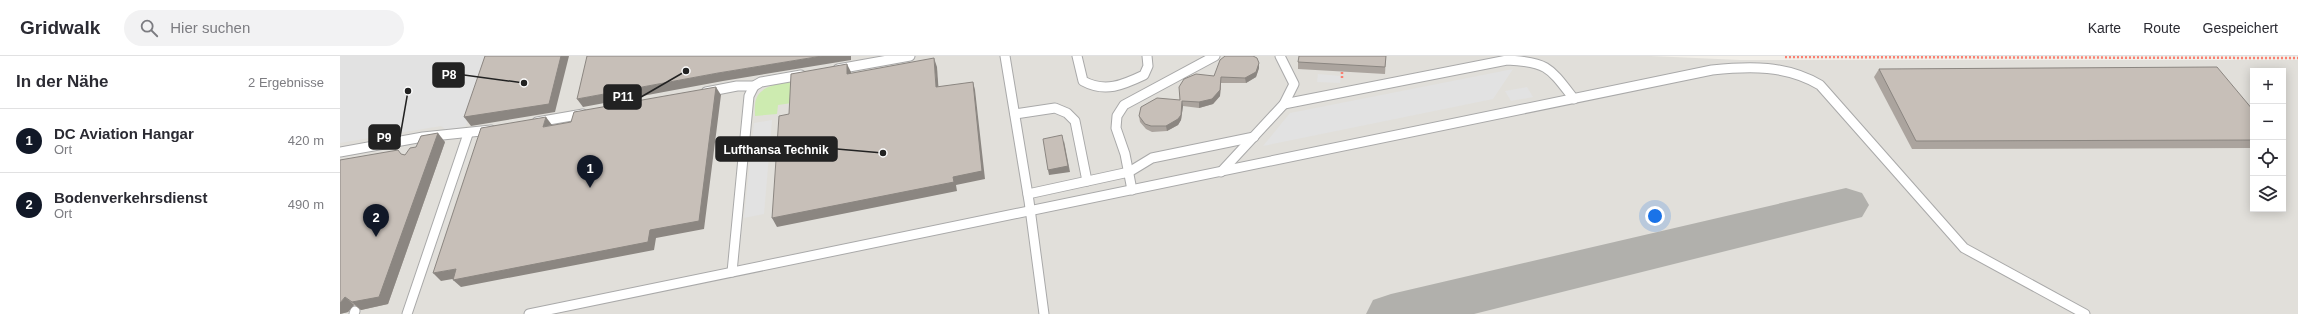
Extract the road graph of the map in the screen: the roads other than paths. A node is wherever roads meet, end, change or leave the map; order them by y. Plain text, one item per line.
1 (910, 56) edge
2 (1005, 56) edge
3 (1077, 56) edge
4 (1147, 56) edge
5 (1215, 56) edge
6 (1280, 56) edge
7 (831, 70) edge
8 (808, 74) edge
9 (754, 86) junction
10 (696, 94) edge
11 (1574, 99) junction
12 (1284, 104) junction
13 (591, 112) edge
14 (1015, 114) junction
15 (530, 123) edge
16 (499, 128) edge
17 (468, 134) junction
18 (1254, 137) junction
19 (418, 138) junction
20 (414, 151) edge
21 (340, 152) edge
22 (1128, 172) junction
23 (1221, 172) junction
24 (1087, 181) junction
25 (1132, 190) junction
26 (1028, 194) junction
27 (1030, 212) junction
28 (732, 272) junction
29 (2082, 313) edge
30 (407, 314) edge
31 (529, 314) edge
32 (1044, 314) edge

1 - 7 lane
2 - 14 lane
3 - 4 lane
5 - 22 lane
6 - 12 lane
8 - 9 lane
9 - 10 lane
9 - 28 lane
11 - 12 lane
11 - 23 lane
11 - 29 lane
12 - 18 lane
13 - 15 lane
14 - 24 lane
14 - 26 lane
16 - 17 lane
17 - 19 lane
17 - 30 lane
18 - 22 lane
18 - 23 lane
19 - 20 lane
19 - 21 lane
22 - 24 lane
22 - 25 lane
23 - 25 lane
24 - 26 lane
25 - 27 lane
26 - 27 lane
27 - 28 lane
27 - 32 lane
28 - 31 lane

